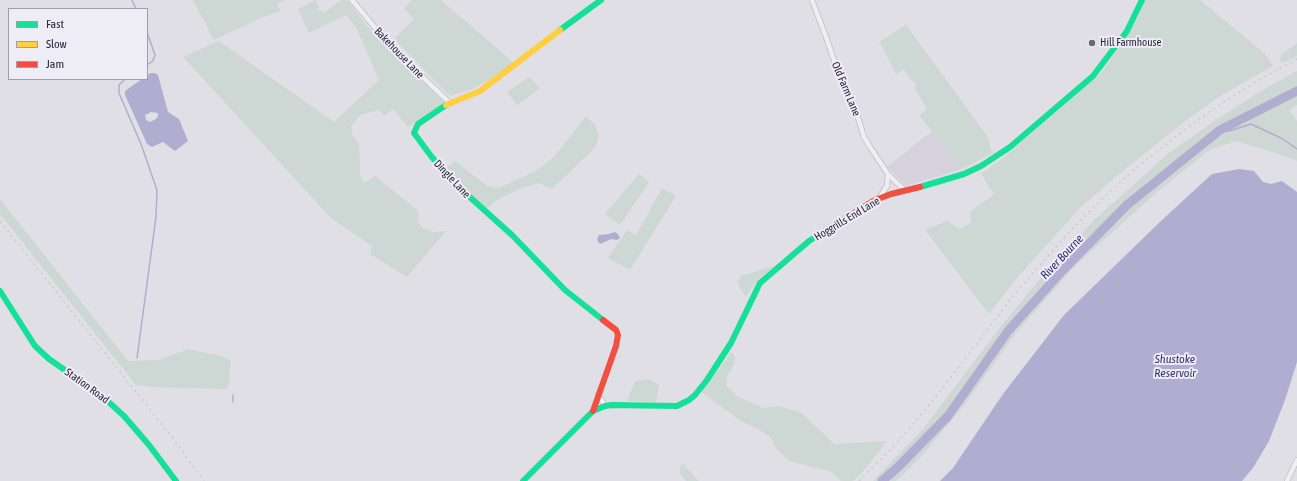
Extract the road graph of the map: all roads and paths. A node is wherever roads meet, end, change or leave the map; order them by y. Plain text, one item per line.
1 (352, 0) edge
2 (601, 0) edge
3 (812, 0) edge
4 (1142, 0) edge
5 (450, 103) junction
6 (888, 174) junction
7 (905, 190) junction
8 (879, 199) junction
9 (0, 291) edge
10 (598, 394) junction
11 (605, 406) junction
12 (593, 410) junction
13 (1297, 460) edge
14 (176, 481) edge
15 (523, 481) edge
16 (1287, 481) edge

1 - 5 street, Bakehouse Lane
2 - 5 street, Dingle Lane
3 - 6 street, Old Farm Lane
4 - 7 street, Hoggrills End Lane
5 - 10 street, Dingle Lane
6 - 7 street, Old Farm Lane
6 - 8 street
7 - 8 street, Hoggrills End Lane
8 - 11 street, Hoggrills End Lane
9 - 14 street, Station Road
10 - 11 street
10 - 12 street, Dingle Lane
11 - 12 street, Hoggrills End Lane
12 - 15 street
13 - 16 street

